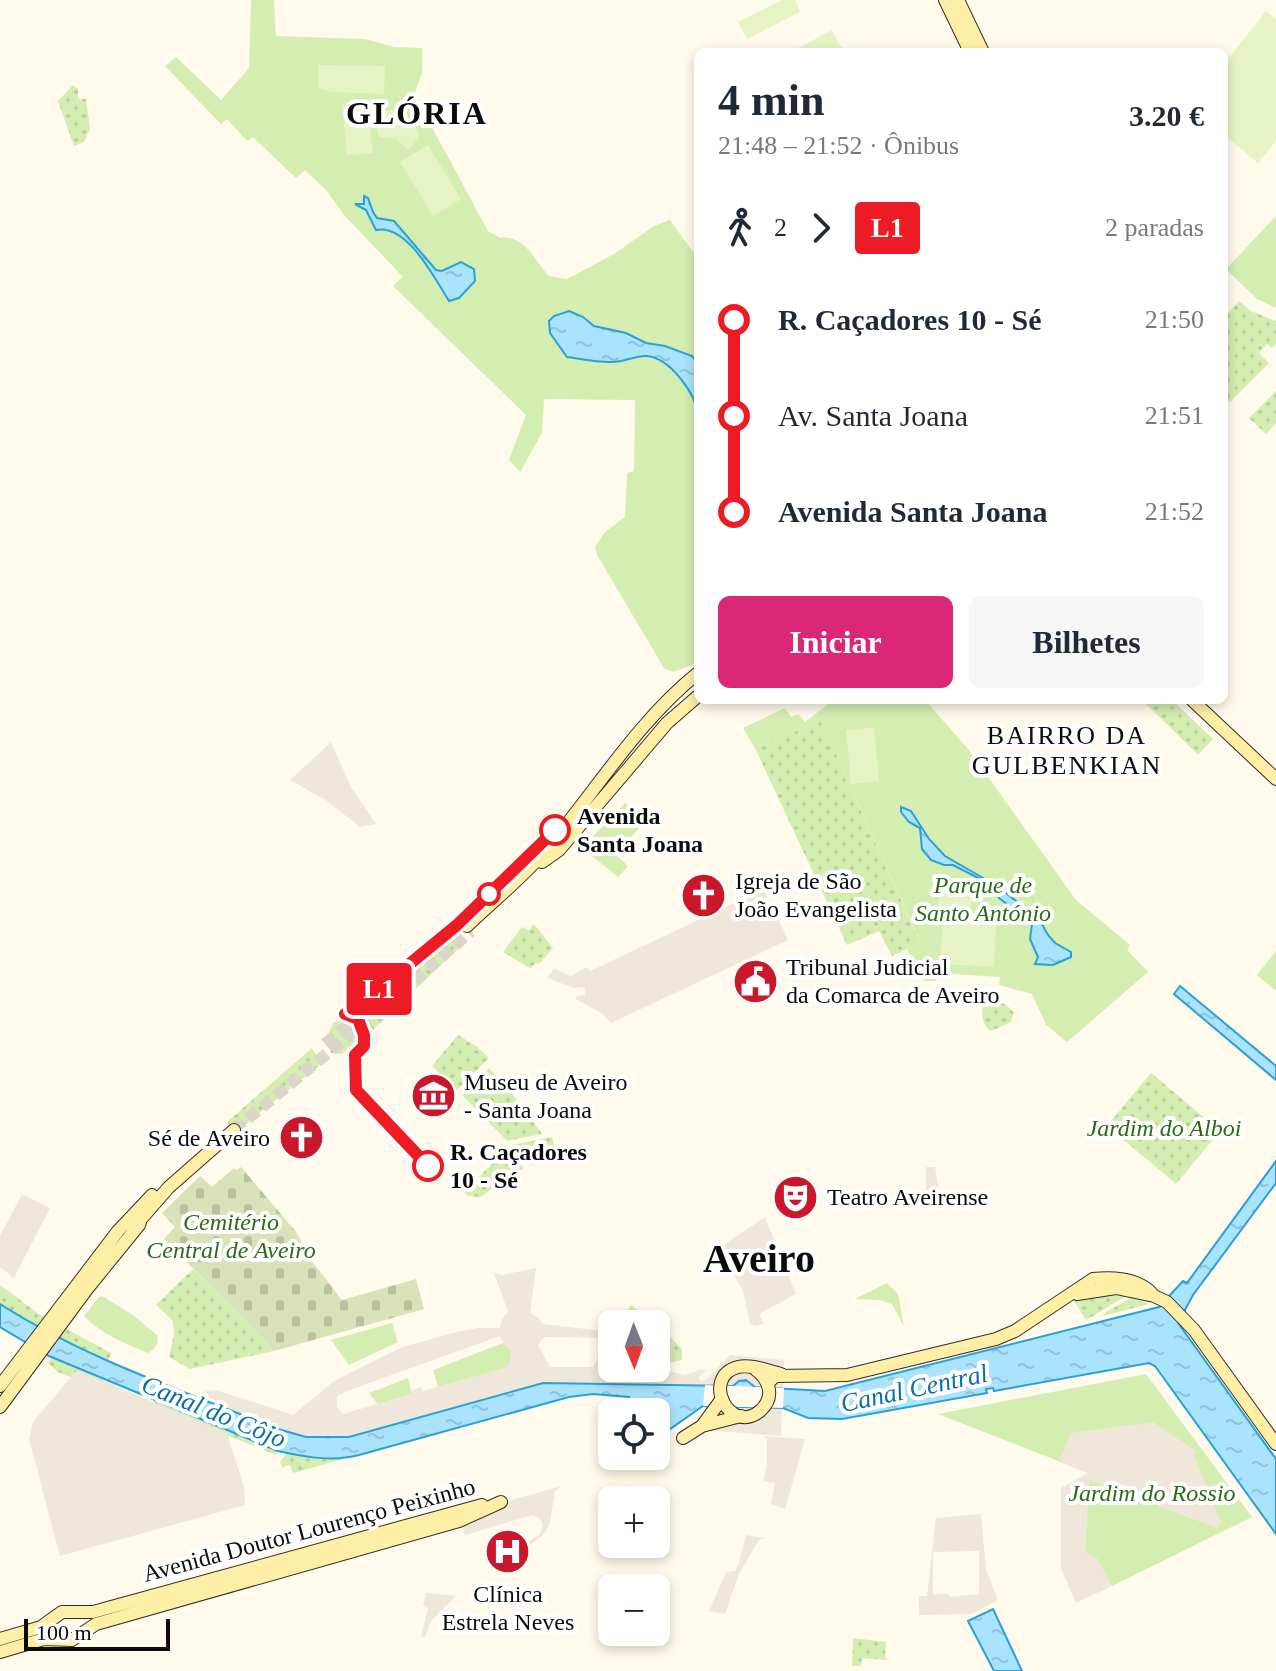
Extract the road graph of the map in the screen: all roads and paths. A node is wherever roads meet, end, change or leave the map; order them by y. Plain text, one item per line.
1 (945, 0) edge
2 (958, 0) edge
3 (968, 48) edge
4 (981, 48) edge
5 (694, 676) edge
6 (671, 696) junction
7 (694, 699) edge
8 (1196, 704) edge
9 (682, 709) junction
10 (1276, 779) edge
11 (232, 1127) tunnel mouth
12 (755, 1369) junction
13 (792, 1376) junction
14 (768, 1383) junction
15 (7, 1384) edge
16 (724, 1404) junction
17 (0, 1407) edge
18 (1254, 1415) junction
19 (742, 1416) junction
20 (702, 1426) junction
21 (1276, 1427) edge
22 (683, 1438) dead end
23 (1276, 1444) edge
24 (71, 1612) junction
25 (55, 1617) junction
26 (79, 1634) junction
27 (0, 1639) edge
28 (60, 1639) junction
29 (0, 1652) edge

1 - 3 main road
2 - 4 main road
5 - 6 main road
6 - 9 main road
6 - 9 main road
7 - 9 main road
8 - 10 main road
11 - 15 main road
12 - 13 main road
12 - 14 main road
12 - 16 main road
13 - 14 main road
13 - 18 main road
14 - 19 main road
15 - 17 main road
16 - 19 main road
16 - 20 main road
18 - 21 main road
18 - 23 main road
19 - 20 main road
20 - 22 main road
24 - 25 main road, Avenida Doutor Lourenço Peixinho
24 - 26 main road
24 - 26 main road, Avenida Doutor Lourenço Peixinho
25 - 27 main road, Avenida Doutor Lourenço Peixinho
25 - 28 main road
26 - 28 main road, Avenida Doutor Lourenço Peixinho
28 - 29 main road, Avenida Doutor Lourenço Peixinho

